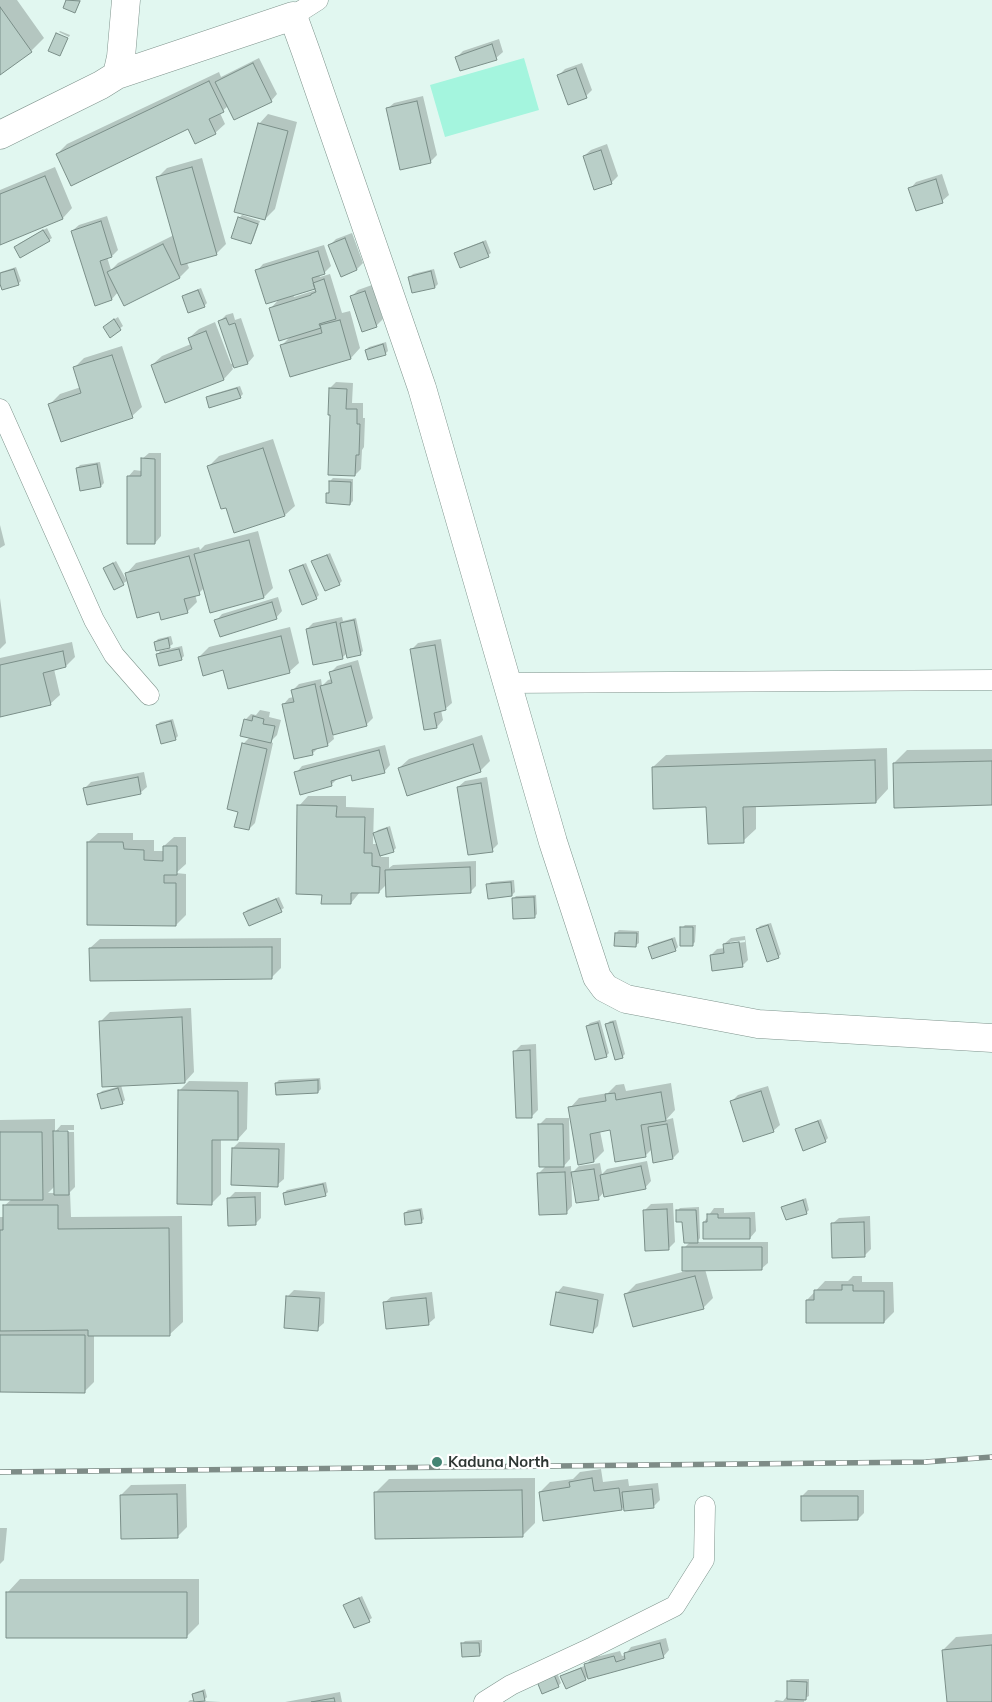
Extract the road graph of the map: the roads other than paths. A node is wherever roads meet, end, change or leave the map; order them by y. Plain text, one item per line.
1 (126, 0) edge
2 (318, 0) edge
3 (293, 16) junction
4 (117, 75) junction
5 (0, 135) edge
6 (0, 409) edge
7 (992, 680) edge
8 (507, 683) junction
9 (148, 695) dead end
10 (992, 1038) edge
11 (705, 1506) dead end
12 (484, 1702) edge

1 - 4 street
2 - 3 street
3 - 4 street
3 - 8 street
4 - 5 street
6 - 9 street
7 - 8 street
8 - 10 street
11 - 12 street

